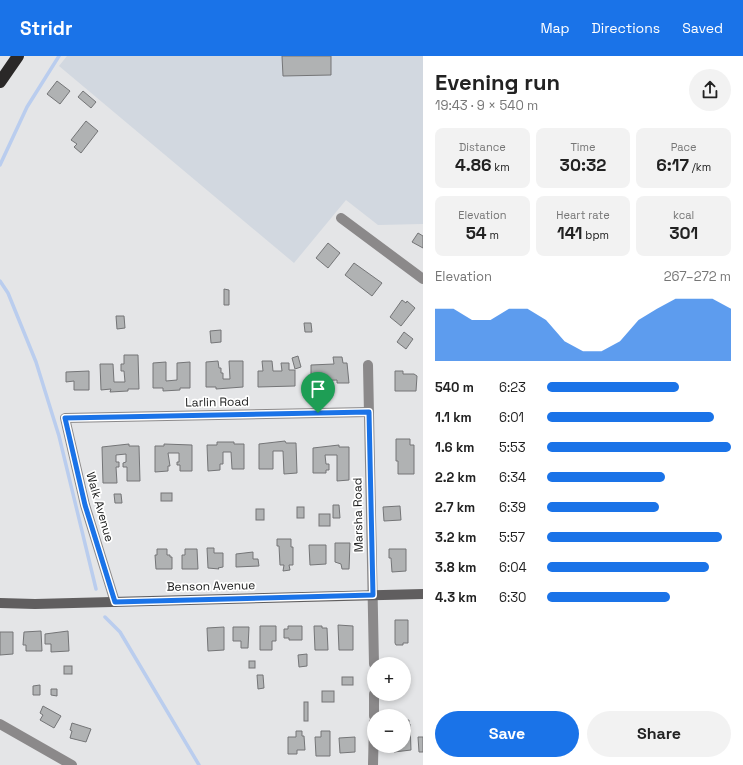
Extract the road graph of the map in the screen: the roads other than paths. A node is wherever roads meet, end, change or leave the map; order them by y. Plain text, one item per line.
1 (18, 56) edge
2 (0, 82) edge
3 (341, 218) dead end
4 (423, 279) edge
5 (368, 365) dead end
6 (369, 412) junction
7 (65, 418) joint
8 (423, 594) edge
9 (373, 595) junction
10 (115, 602) junction
11 (0, 603) edge
12 (374, 657) edge
13 (0, 724) edge
14 (373, 753) edge
15 (72, 765) edge
16 (373, 765) edge

1 - 2 highway
3 - 4 street
5 - 6 street, Marsha Road
6 - 7 street, Larlin Road
6 - 9 street, Marsha Road
7 - 10 street, Walk Avenue
8 - 9 street, Benson Avenue
9 - 10 street, Benson Avenue
9 - 12 street, Marsha Road
10 - 11 street, Benson Avenue
13 - 15 street
14 - 16 street

